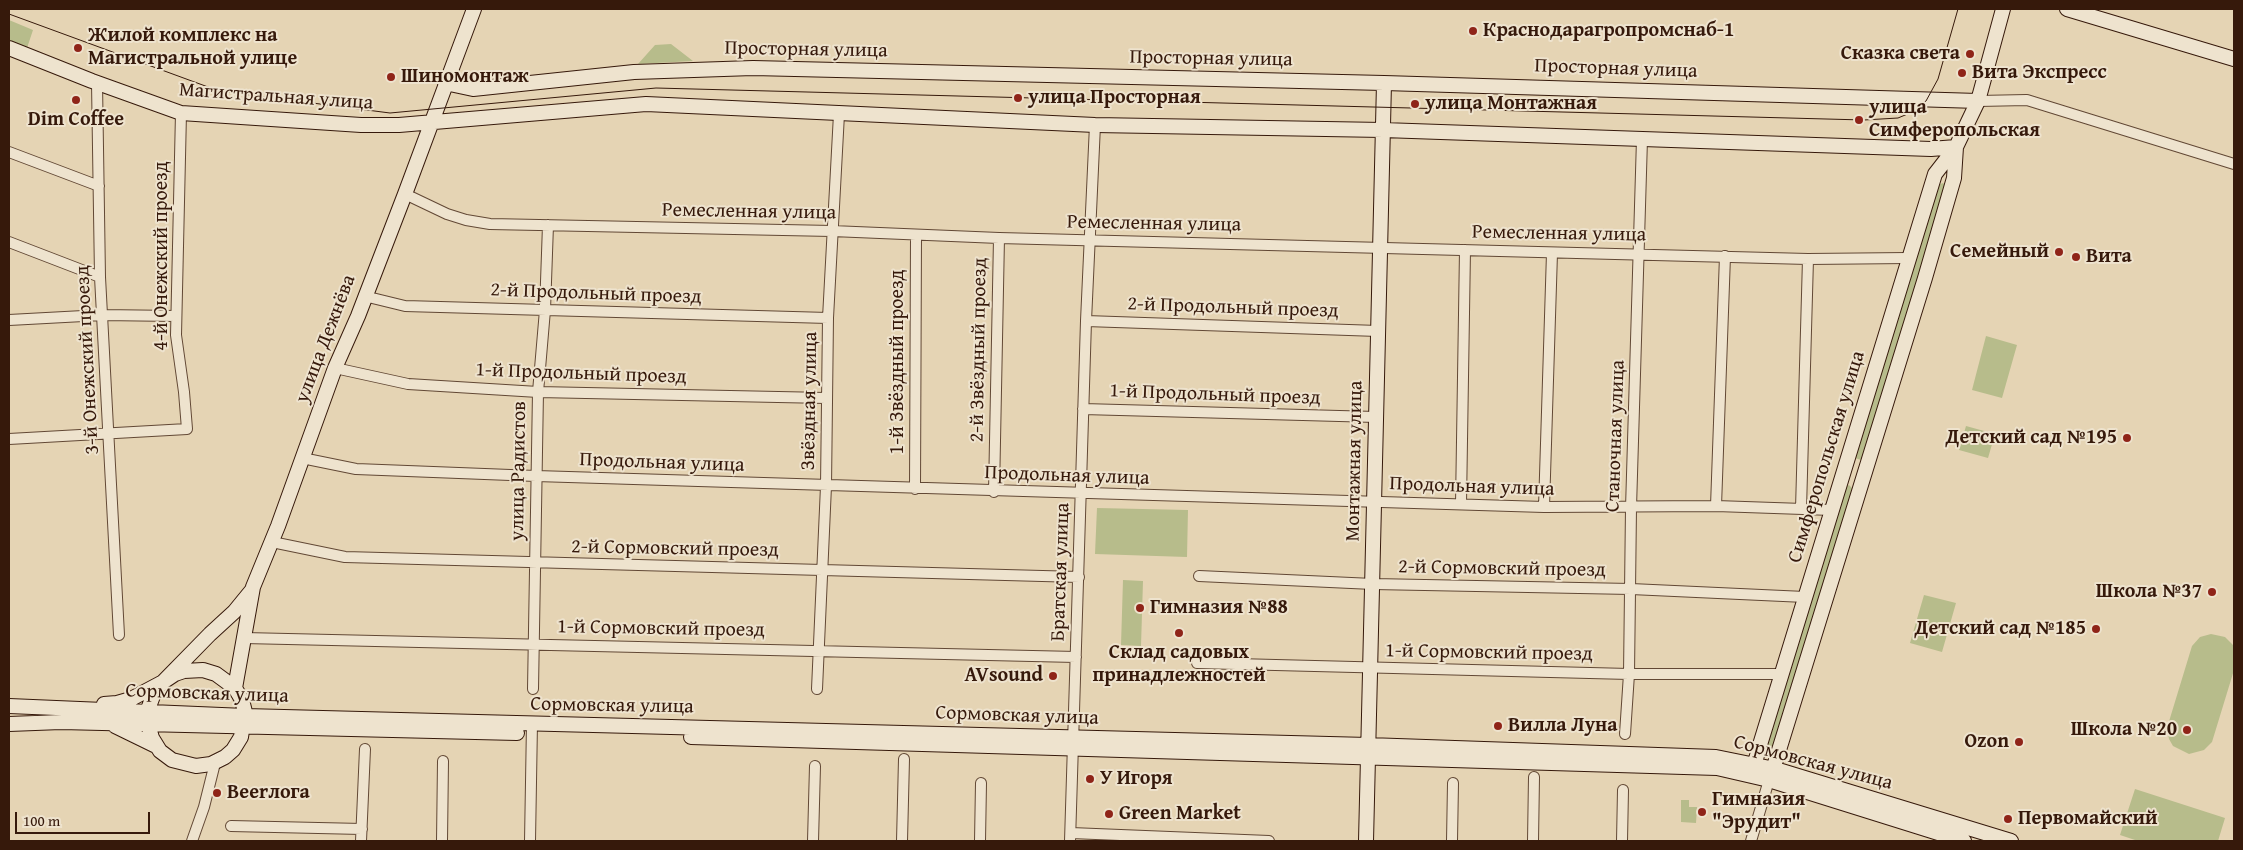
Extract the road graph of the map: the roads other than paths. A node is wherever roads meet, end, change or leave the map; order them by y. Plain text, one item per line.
1 (474, 9) edge
2 (2003, 9) edge
3 (2067, 9) edge
4 (9, 48) edge
5 (2234, 59) edge
6 (1384, 82) junction
7 (97, 83) junction
8 (445, 83) junction
9 (1978, 101) junction
10 (181, 113) junction
11 (839, 114) junction
12 (432, 121) junction
13 (1094, 124) junction
14 (1383, 130) junction
15 (1642, 139) junction
16 (1956, 147) junction
17 (9, 152) edge
18 (2234, 164) edge
19 (99, 186) junction
20 (405, 194) junction
21 (548, 225) junction
22 (832, 231) junction
23 (916, 235) junction
24 (999, 238) junction
25 (1090, 240) junction
26 (9, 242) edge
27 (1380, 247) junction
28 (1465, 250) junction
29 (1552, 253) junction
30 (1639, 253) junction
31 (1725, 256) junction
32 (1908, 258) junction
33 (1808, 259) junction
34 (100, 277) junction
35 (364, 296) junction
36 (545, 310) junction
37 (102, 314) junction
38 (176, 316) junction
39 (828, 318) junction
40 (9, 320) edge
41 (1086, 321) junction
42 (1378, 331) junction
43 (336, 368) junction
44 (538, 392) junction
45 (826, 398) junction
46 (1083, 409) junction
47 (1376, 417) junction
48 (109, 434) junction
49 (9, 439) edge
50 (302, 458) junction
51 (1843, 473) junction
52 (536, 476) junction
53 (1864, 478) junction
54 (826, 486) junction
55 (914, 489) junction
56 (994, 492) junction
57 (1081, 494) junction
58 (1374, 502) junction
59 (1460, 504) junction
60 (1716, 506) junction
61 (1544, 507) junction
62 (1631, 508) junction
63 (1801, 509) junction
64 (1832, 510) junction
65 (272, 542) junction
66 (535, 563) junction
67 (823, 569) junction
68 (1198, 576) dead end
69 (1079, 577) junction
70 (1373, 584) junction
71 (253, 587) junction
72 (1631, 590) junction
73 (1805, 598) junction
74 (118, 635) dead end
75 (244, 638) junction
76 (535, 643) junction
77 (818, 650) junction
78 (1076, 657) junction
79 (1197, 664) dead end
80 (1370, 668) junction
81 (1629, 674) junction
82 (1781, 674) junction
83 (163, 682) junction
84 (235, 688) junction
85 (533, 688) dead end
86 (817, 689) dead end
87 (9, 706) edge
88 (32, 706) junction
89 (63, 708) junction
90 (148, 718) junction
91 (245, 721) junction
92 (32, 722) junction
93 (106, 723) junction
94 (9, 724) edge
95 (532, 728) junction
96 (1625, 734) dead end
97 (1073, 743) junction
98 (157, 747) junction
99 (365, 749) dead end
100 (1368, 751) junction
101 (904, 759) dead end
102 (443, 761) dead end
103 (215, 763) junction
104 (1755, 764) junction
105 (815, 766) dead end
106 (1772, 774) junction
107 (1534, 777) dead end
108 (982, 783) dead end
109 (1453, 783) dead end
110 (1623, 790) dead end
111 (232, 826) dead end
112 (362, 829) junction
113 (1070, 837) edge
114 (192, 841) edge
115 (361, 841) edge
116 (442, 841) edge
117 (530, 841) edge
118 (813, 841) edge
119 (902, 841) edge
120 (980, 841) edge
121 (1269, 841) edge
122 (1366, 841) edge
123 (1452, 841) edge
124 (1533, 841) edge
125 (1622, 841) edge
126 (1751, 841) edge
127 (1964, 841) edge
128 (2011, 841) edge

1 - 8 street, улица Дежнёва
2 - 9 street, Симферопольская улица
3 - 5 street
4 - 7 street, Магистральная улица
6 - 8 street, Просторная улица
6 - 9 street, Просторная улица
6 - 14 street, Монтажная улица
7 - 10 street, Магистральная улица
7 - 19 street, 3-й Онежский проезд
8 - 12 street, улица Дежнёва
9 - 16 street, Симферопольская улица
9 - 18 street
10 - 12 street, Магистральная улица
10 - 38 street, 4-й Онежский проезд
11 - 12 street
11 - 13 street
11 - 22 street, Звёздная улица
12 - 20 street, улица Дежнёва
13 - 14 street
13 - 25 street, Братская улица
14 - 15 street
14 - 27 street, Монтажная улица
15 - 16 street
15 - 30 street, Станочная улица
16 - 32 street, Симферопольская улица
16 - 53 street, Симферопольская улица
17 - 19 street
19 - 34 street, 3-й Онежский проезд
20 - 21 street, Ремесленная улица
20 - 35 street, улица Дежнёва
21 - 22 street, Ремесленная улица
21 - 36 street, улица Радистов
22 - 23 street, Ремесленная улица
22 - 39 street, Звёздная улица
23 - 24 street, Ремесленная улица
23 - 55 street, 1-й Звёздный проезд
24 - 25 street, Ремесленная улица
24 - 56 street, 2-й Звёздный проезд
25 - 27 street, Ремесленная улица
25 - 41 street, Братская улица
26 - 34 street
27 - 28 street, Ремесленная улица
27 - 42 street, Монтажная улица
28 - 29 street, Ремесленная улица
28 - 59 street
29 - 30 street, Ремесленная улица
29 - 61 street
30 - 31 street, Ремесленная улица
30 - 62 street, Станочная улица
31 - 33 street, Ремесленная улица
31 - 60 street
32 - 33 street, Ремесленная улица
32 - 51 street, Симферопольская улица
33 - 63 street
34 - 37 street, 3-й Онежский проезд
35 - 36 street, 2-й Продольный проезд
35 - 43 street, улица Дежнёва
36 - 39 street, 2-й Продольный проезд
36 - 44 street, улица Радистов
37 - 38 street
37 - 40 street
37 - 48 street, 3-й Онежский проезд
38 - 48 street, 4-й Онежский проезд
39 - 45 street, Звёздная улица
41 - 42 street, 2-й Продольный проезд
41 - 46 street, Братская улица
42 - 47 street, Монтажная улица
43 - 44 street, 1-й Продольный проезд
43 - 50 street, улица Дежнёва
44 - 45 street, 1-й Продольный проезд
44 - 52 street, улица Радистов
45 - 54 street, Звёздная улица
46 - 47 street, 1-й Продольный проезд
46 - 57 street, Братская улица
47 - 58 street, Монтажная улица
48 - 49 street
48 - 74 street, 3-й Онежский проезд
50 - 52 street, Продольная улица
50 - 65 street, улица Дежнёва
51 - 53 street
51 - 64 street, Симферопольская улица
52 - 54 street, Продольная улица
52 - 66 street, улица Радистов
53 - 106 street, Симферопольская улица
54 - 55 street, Продольная улица
54 - 67 street, Звёздная улица
55 - 56 street, Продольная улица
56 - 57 street, Продольная улица
57 - 58 street, Продольная улица
57 - 69 street, Братская улица
58 - 59 street, Продольная улица
58 - 70 street, Монтажная улица
59 - 61 street, Продольная улица
60 - 62 street, Продольная улица
60 - 63 street, Продольная улица
61 - 62 street, Продольная улица
62 - 72 street, Станочная улица
63 - 64 street, Продольная улица
64 - 73 street, Симферопольская улица
65 - 66 street, 2-й Сормовский проезд
65 - 71 street, улица Дежнёва
66 - 67 street, 2-й Сормовский проезд
66 - 76 street, улица Радистов
67 - 69 street, 2-й Сормовский проезд
67 - 77 street, Звёздная улица
68 - 70 street, 2-й Сормовский проезд
69 - 78 street, Братская улица
70 - 72 street, 2-й Сормовский проезд
70 - 80 street, Монтажная улица
71 - 75 street, улица Дежнёва
71 - 83 street
72 - 73 street, 2-й Сормовский проезд
72 - 81 street, Станочная улица
73 - 82 street, Симферопольская улица
75 - 76 street, 1-й Сормовский проезд
75 - 84 street, улица Дежнёва
76 - 77 street, 1-й Сормовский проезд
76 - 85 street, улица Радистов
77 - 78 street, 1-й Сормовский проезд
77 - 86 street, Звёздная улица
78 - 97 street, Братская улица
79 - 80 street, 1-й Сормовский проезд
80 - 81 street, 1-й Сормовский проезд
80 - 100 street, Монтажная улица
81 - 82 street, 1-й Сормовский проезд
81 - 96 street, Станочная улица
82 - 104 street, Симферопольская улица
83 - 84 street
83 - 89 street
83 - 90 street
84 - 91 street
87 - 88 street, Сормовская улица
88 - 89 street, Сормовская улица
88 - 92 street
89 - 90 street, Сормовская улица
90 - 91 street, Сормовская улица
90 - 93 street, Сормовская улица
90 - 98 street
91 - 95 street, Сормовская улица
91 - 103 street
92 - 93 street, Сормовская улица
92 - 94 street, Сормовская улица
93 - 98 street
95 - 97 street, Сормовская улица
95 - 117 street
97 - 100 street, Сормовская улица
97 - 113 street, Братская улица
98 - 103 street
99 - 112 street
100 - 104 street, Сормовская улица
100 - 106 street, Сормовская улица
100 - 122 street, Монтажная улица
101 - 119 street
102 - 116 street
103 - 114 street
104 - 106 street, Сормовская улица
105 - 118 street
106 - 126 street, Симферопольская улица
106 - 127 street, Сормовская улица
106 - 128 street, Сормовская улица
107 - 124 street
108 - 120 street
109 - 123 street
110 - 125 street
111 - 112 street
112 - 115 street
113 - 121 street

